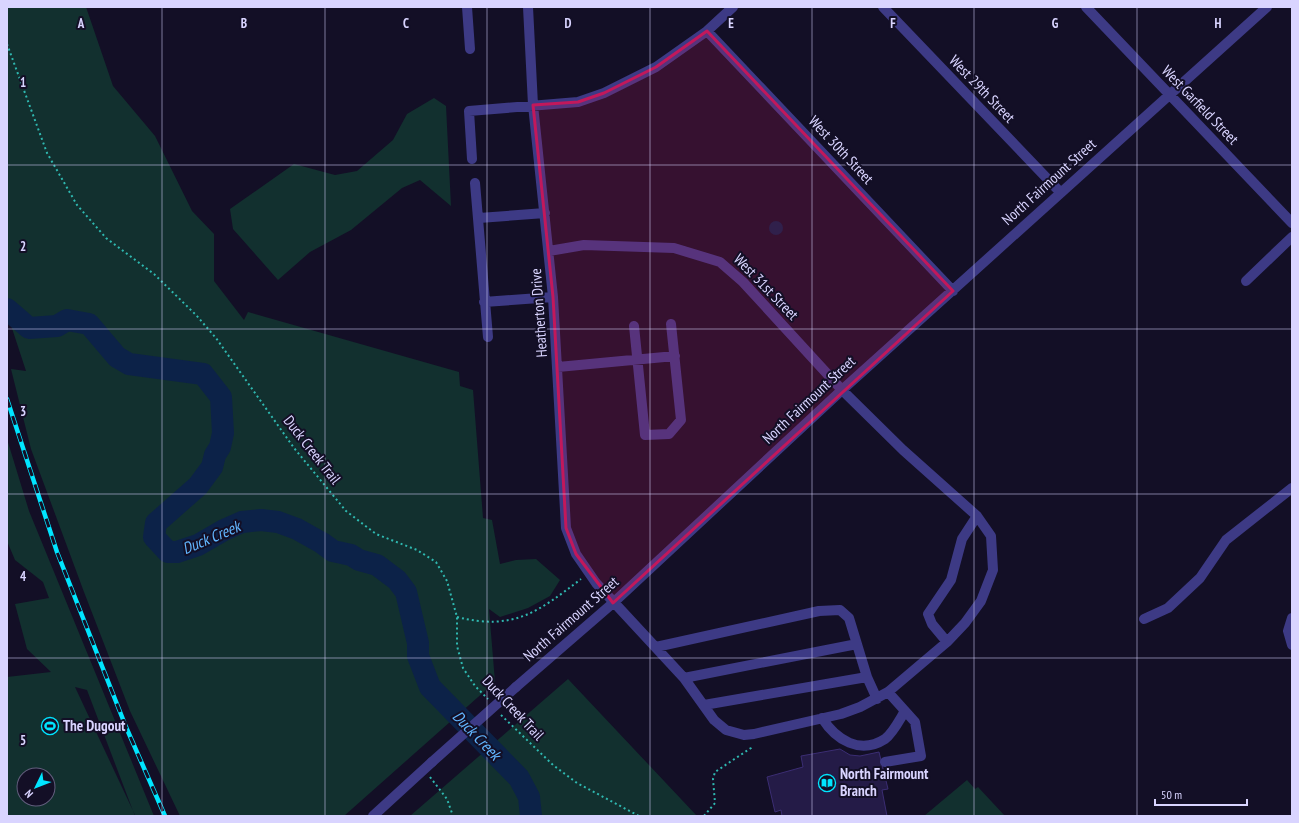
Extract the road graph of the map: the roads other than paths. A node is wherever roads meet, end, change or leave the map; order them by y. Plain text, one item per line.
1 (468, 7) edge
2 (528, 7) edge
3 (732, 7) edge
4 (883, 7) edge
5 (1086, 7) edge
6 (1267, 7) edge
7 (707, 31) junction
8 (470, 49) dead end
9 (1169, 94) junction
10 (533, 105) junction
11 (472, 159) dead end
12 (475, 183) dead end
13 (1060, 192) junction
14 (545, 213) junction
15 (479, 218) junction
16 (1292, 223) edge
17 (1292, 237) edge
18 (549, 251) junction
19 (1246, 281) dead end
20 (952, 290) junction
21 (553, 297) junction
22 (484, 302) junction
23 (671, 324) dead end
24 (634, 326) dead end
25 (488, 337) dead end
26 (674, 356) junction
27 (637, 359) junction
28 (558, 367) junction
29 (842, 390) junction
30 (1292, 488) edge
31 (977, 516) junction
32 (613, 603) junction
33 (1292, 618) edge
34 (1144, 619) dead end
35 (947, 642) junction
36 (857, 644) junction
37 (1292, 645) edge
38 (656, 647) junction
39 (867, 677) junction
40 (684, 678) junction
41 (888, 692) junction
42 (877, 699) junction
43 (704, 705) junction
44 (905, 711) junction
45 (822, 718) junction
46 (885, 762) dead end
47 (373, 816) edge

1 - 8 street
2 - 10 street, Heatherton Drive
3 - 7 street
4 - 13 street, West 29th Street
5 - 9 street, West Garfield Street
6 - 9 street, North Fairmount Street
7 - 10 street
7 - 20 street, West 30th Street
9 - 13 street, North Fairmount Street
9 - 16 street, West Garfield Street
10 - 11 street
10 - 14 street, Heatherton Drive
12 - 15 street
13 - 20 street, North Fairmount Street
14 - 15 street
14 - 18 street, Heatherton Drive
15 - 22 street
17 - 19 street
18 - 21 street, Heatherton Drive
18 - 29 street, West 31st Street
20 - 29 street, North Fairmount Street
21 - 22 street
21 - 28 street, Heatherton Drive
22 - 25 street
23 - 26 street
24 - 27 street
26 - 27 street
26 - 27 street
27 - 28 street
28 - 32 street, Heatherton Drive
29 - 31 street, West 31st Street
29 - 32 street, North Fairmount Street
30 - 34 street
31 - 35 street, West 31st Street
31 - 35 street
32 - 38 street, Heatherton Drive
32 - 47 street, North Fairmount Street, bridge
33 - 37 street
35 - 41 street, West 31st Street
36 - 38 street
36 - 39 street
36 - 40 street
38 - 40 street, Heatherton Drive
39 - 42 street
39 - 43 street
40 - 43 street, Heatherton Drive
41 - 42 street, Heatherton Drive
41 - 44 street
42 - 45 street, Heatherton Drive
43 - 45 street, Heatherton Drive
44 - 45 street
44 - 46 street

